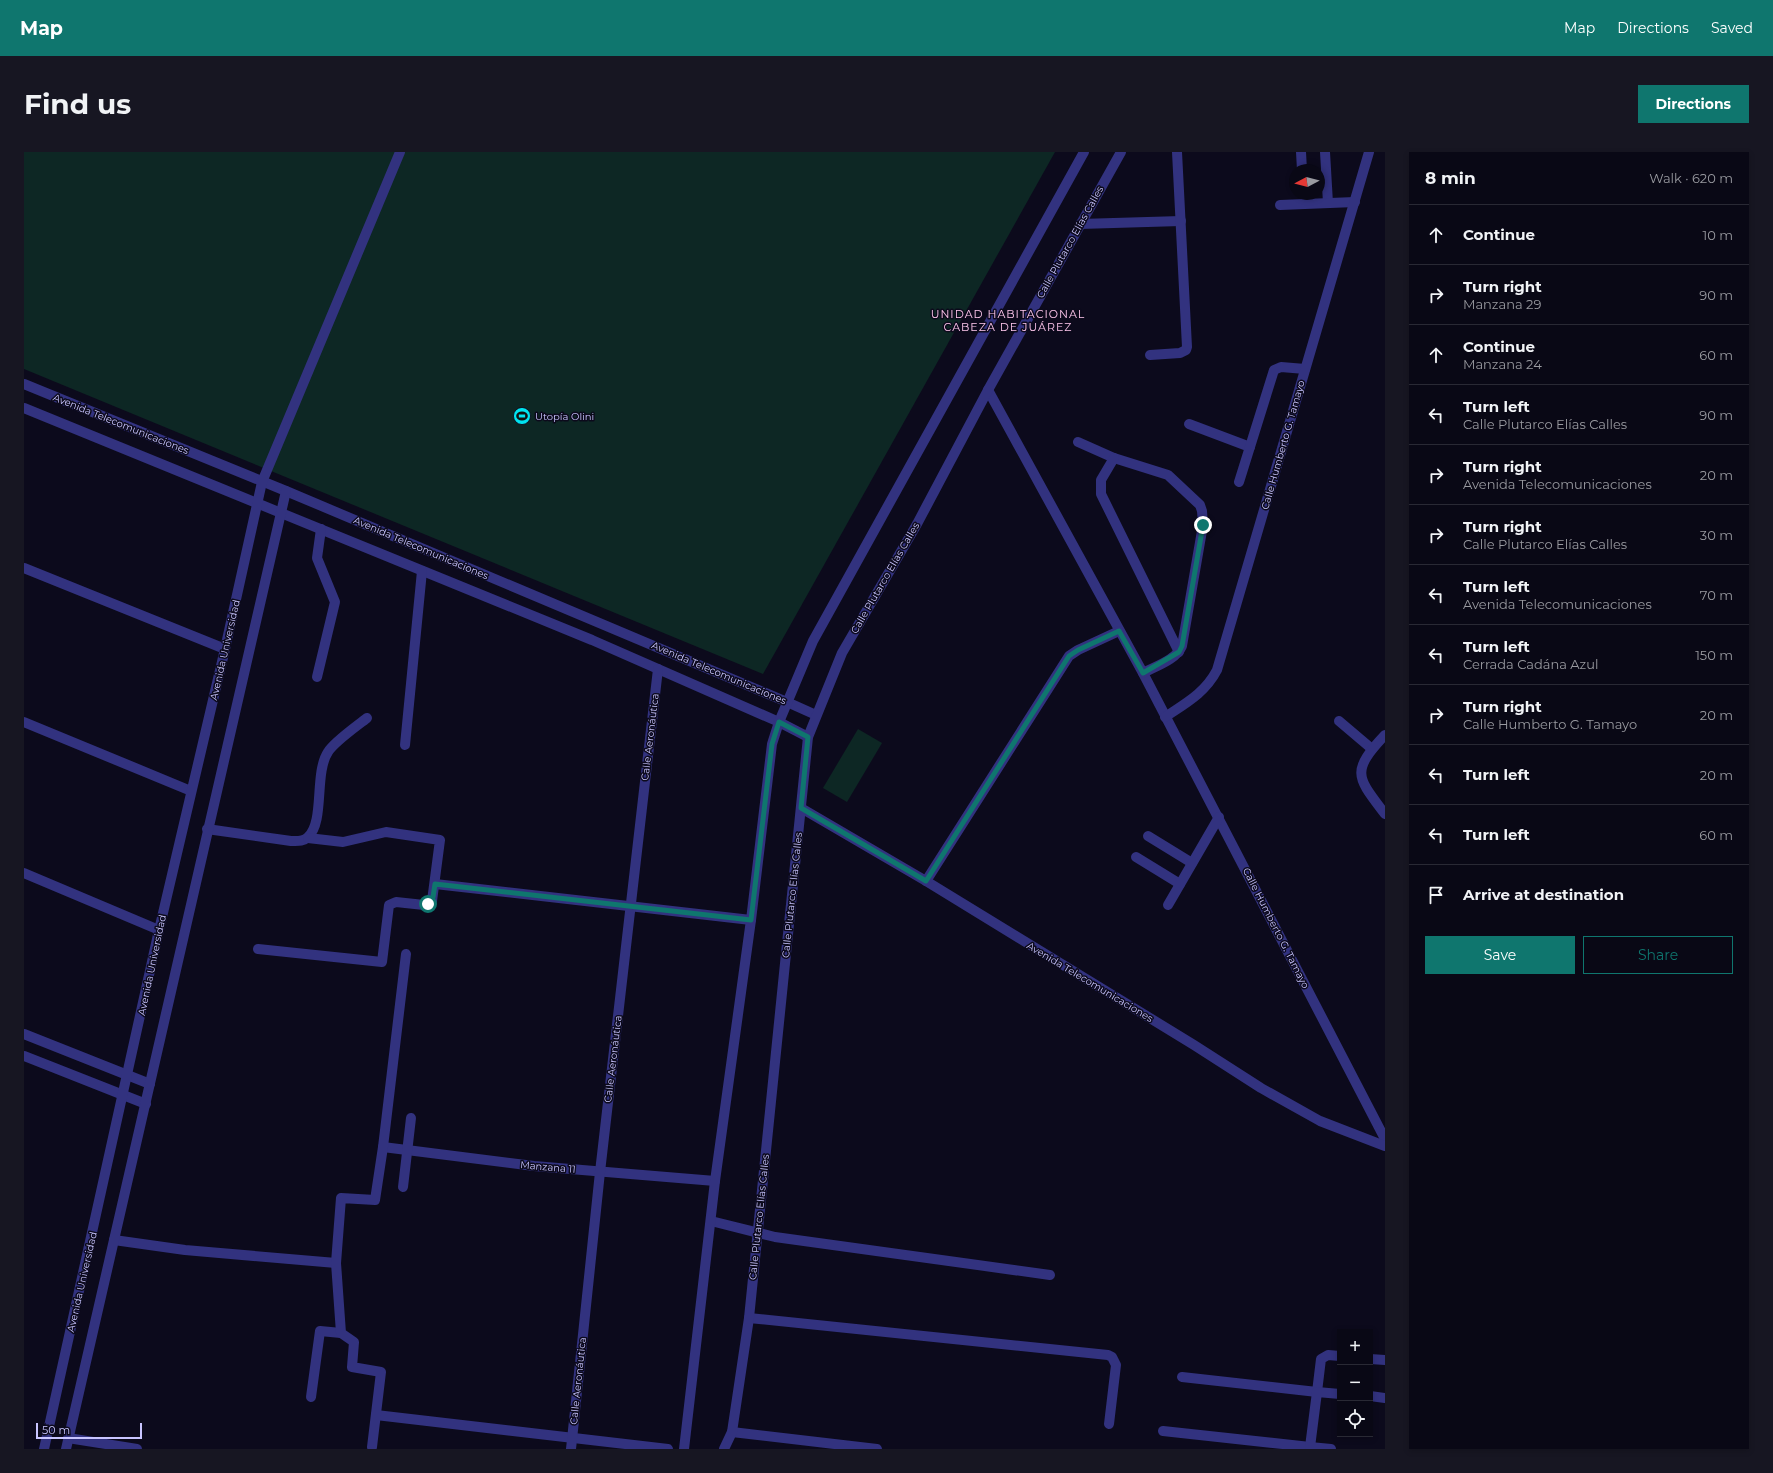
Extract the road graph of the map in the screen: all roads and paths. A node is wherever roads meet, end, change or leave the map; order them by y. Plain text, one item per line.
1 (400, 152) edge
2 (1084, 152) edge
3 (1121, 152) edge
4 (1177, 152) edge
5 (1301, 152) edge
6 (1325, 152) edge
7 (1369, 152) edge
8 (1302, 164) edge
9 (1300, 200) edge
10 (1310, 200) edge
11 (1355, 202) junction
12 (1328, 203) junction
13 (1280, 205) dead end
14 (1181, 221) junction
15 (1080, 224) junction
16 (1150, 355) dead end
17 (1305, 369) junction
18 (24, 384) edge
19 (988, 390) junction
20 (24, 408) edge
21 (1189, 424) dead end
22 (1078, 442) dead end
23 (1250, 447) junction
24 (1114, 458) junction
25 (262, 482) junction
26 (1239, 482) dead end
27 (286, 491) junction
28 (258, 504) junction
29 (280, 514) junction
30 (321, 530) junction
31 (24, 568) edge
32 (422, 571) junction
33 (1119, 631) junction
34 (225, 649) junction
35 (1179, 652) junction
36 (658, 668) junction
37 (1143, 673) junction
38 (317, 677) dead end
39 (787, 702) junction
40 (816, 715) junction
41 (1165, 717) junction
42 (367, 718) dead end
43 (1339, 721) dead end
44 (24, 722) edge
45 (779, 722) junction
46 (1385, 735) edge
47 (808, 737) junction
48 (405, 745) dead end
49 (1372, 749) junction
50 (191, 791) junction
51 (801, 808) junction
52 (1385, 814) edge
53 (1219, 817) junction
54 (207, 829) junction
55 (1148, 836) dead end
56 (308, 838) junction
57 (1136, 857) dead end
58 (1192, 863) junction
59 (24, 873) edge
60 (926, 881) junction
61 (435, 884) junction
62 (1180, 884) junction
63 (1168, 904) dead end
64 (631, 905) junction
65 (751, 920) junction
66 (159, 930) junction
67 (258, 949) dead end
68 (406, 954) dead end
69 (24, 1034) edge
70 (24, 1056) edge
71 (128, 1075) junction
72 (150, 1084) junction
73 (123, 1096) junction
74 (146, 1104) junction
75 (411, 1118) dead end
76 (1385, 1139) edge
77 (1385, 1146) edge
78 (383, 1147) junction
79 (408, 1150) junction
80 (600, 1172) junction
81 (715, 1181) junction
82 (403, 1186) dead end
83 (711, 1221) junction
84 (757, 1231) junction
85 (114, 1240) junction
86 (336, 1263) junction
87 (1050, 1275) dead end
88 (749, 1318) junction
89 (341, 1333) junction
90 (1337, 1356) edge
91 (1373, 1359) edge
92 (1385, 1360) edge
93 (1182, 1377) dead end
94 (1317, 1392) junction
95 (1337, 1394) edge
96 (311, 1396) dead end
97 (1373, 1396) edge
98 (1385, 1398) edge
99 (376, 1415) junction
100 (1109, 1424) dead end
101 (1163, 1430) dead end
102 (732, 1432) junction
103 (68, 1438) junction
104 (572, 1438) junction
105 (372, 1447) dead end
106 (1310, 1448) edge
107 (44, 1449) edge
108 (66, 1449) edge
109 (137, 1449) edge
110 (571, 1449) edge
111 (668, 1449) edge
112 (684, 1449) edge
113 (724, 1449) edge
114 (877, 1449) edge
115 (1331, 1449) edge

1 - 25 street, Avenida Universidad
2 - 39 street
3 - 15 street, Calle Plutarco Elías Calles
4 - 14 street
5 - 8 street
6 - 12 street
7 - 11 street, Calle Humberto G. Tamayo
9 - 13 street
10 - 12 street
11 - 12 street
11 - 17 street, Calle Humberto G. Tamayo
14 - 15 street
14 - 16 street
15 - 19 street, Calle Plutarco Elías Calles
17 - 23 street
17 - 41 street, Calle Humberto G. Tamayo
18 - 25 street, Avenida Telecomunicaciones
19 - 33 street, Calle Humberto G. Tamayo
19 - 40 street, Calle Plutarco Elías Calles
20 - 28 street, Avenida Telecomunicaciones
21 - 23 street
22 - 24 street
23 - 26 street
24 - 35 street
24 - 35 street
25 - 27 street, Avenida Telecomunicaciones
25 - 28 street, Avenida Universidad
27 - 29 street
27 - 39 street, Avenida Telecomunicaciones
28 - 29 street, Avenida Telecomunicaciones
28 - 34 street, Avenida Universidad
29 - 30 street, Avenida Telecomunicaciones
29 - 54 street
30 - 32 street, Avenida Telecomunicaciones
30 - 38 street
31 - 34 street
32 - 36 street, Avenida Telecomunicaciones
32 - 48 street
33 - 37 street, Calle Humberto G. Tamayo
33 - 60 street
34 - 50 street, Avenida Universidad
35 - 37 street
36 - 45 street, Avenida Telecomunicaciones
36 - 64 street, Calle Aeronáutica
37 - 41 street, Calle Humberto G. Tamayo
39 - 40 street, Avenida Telecomunicaciones
39 - 45 street
40 - 47 street, Calle Plutarco Elías Calles
41 - 53 street, Calle Humberto G. Tamayo
42 - 56 street
43 - 49 street
44 - 50 street
45 - 47 street, Avenida Telecomunicaciones
45 - 65 street
46 - 49 street
47 - 51 street, Calle Plutarco Elías Calles
49 - 52 street
50 - 66 street, Avenida Universidad
51 - 60 street, Avenida Telecomunicaciones
51 - 84 street, Calle Plutarco Elías Calles
53 - 58 street
53 - 76 street, Calle Humberto G. Tamayo
54 - 56 street
54 - 72 street
55 - 58 street
56 - 61 street
57 - 62 street
58 - 62 street
59 - 66 street
60 - 77 street, Avenida Telecomunicaciones
61 - 64 street
61 - 67 street
62 - 63 street
64 - 65 street
64 - 80 street, Calle Aeronáutica
65 - 81 street
66 - 71 street, Avenida Universidad
68 - 78 street
69 - 71 street
70 - 73 street
71 - 72 street
71 - 73 street, Avenida Universidad
72 - 74 street
73 - 74 street
73 - 107 street, Avenida Universidad
74 - 85 street
75 - 79 street
78 - 79 street, Manzana 11
78 - 86 street
79 - 80 street, Manzana 11
79 - 82 street
80 - 81 street, Manzana 11
80 - 104 street, Calle Aeronáutica
81 - 83 street
83 - 84 street
83 - 112 street
84 - 87 street
84 - 88 street, Calle Plutarco Elías Calles
85 - 86 street
85 - 103 street
86 - 89 street
88 - 100 street
88 - 102 street, Calle Plutarco Elías Calles
89 - 96 street
89 - 99 street
90 - 94 street
91 - 92 street
93 - 94 street
94 - 95 street
94 - 106 street
97 - 98 street
99 - 104 street
99 - 105 street
101 - 106 street
102 - 113 street, Calle Plutarco Elías Calles
102 - 114 street
103 - 108 street
103 - 109 street
104 - 110 street, Calle Aeronáutica
104 - 111 street
106 - 115 street

